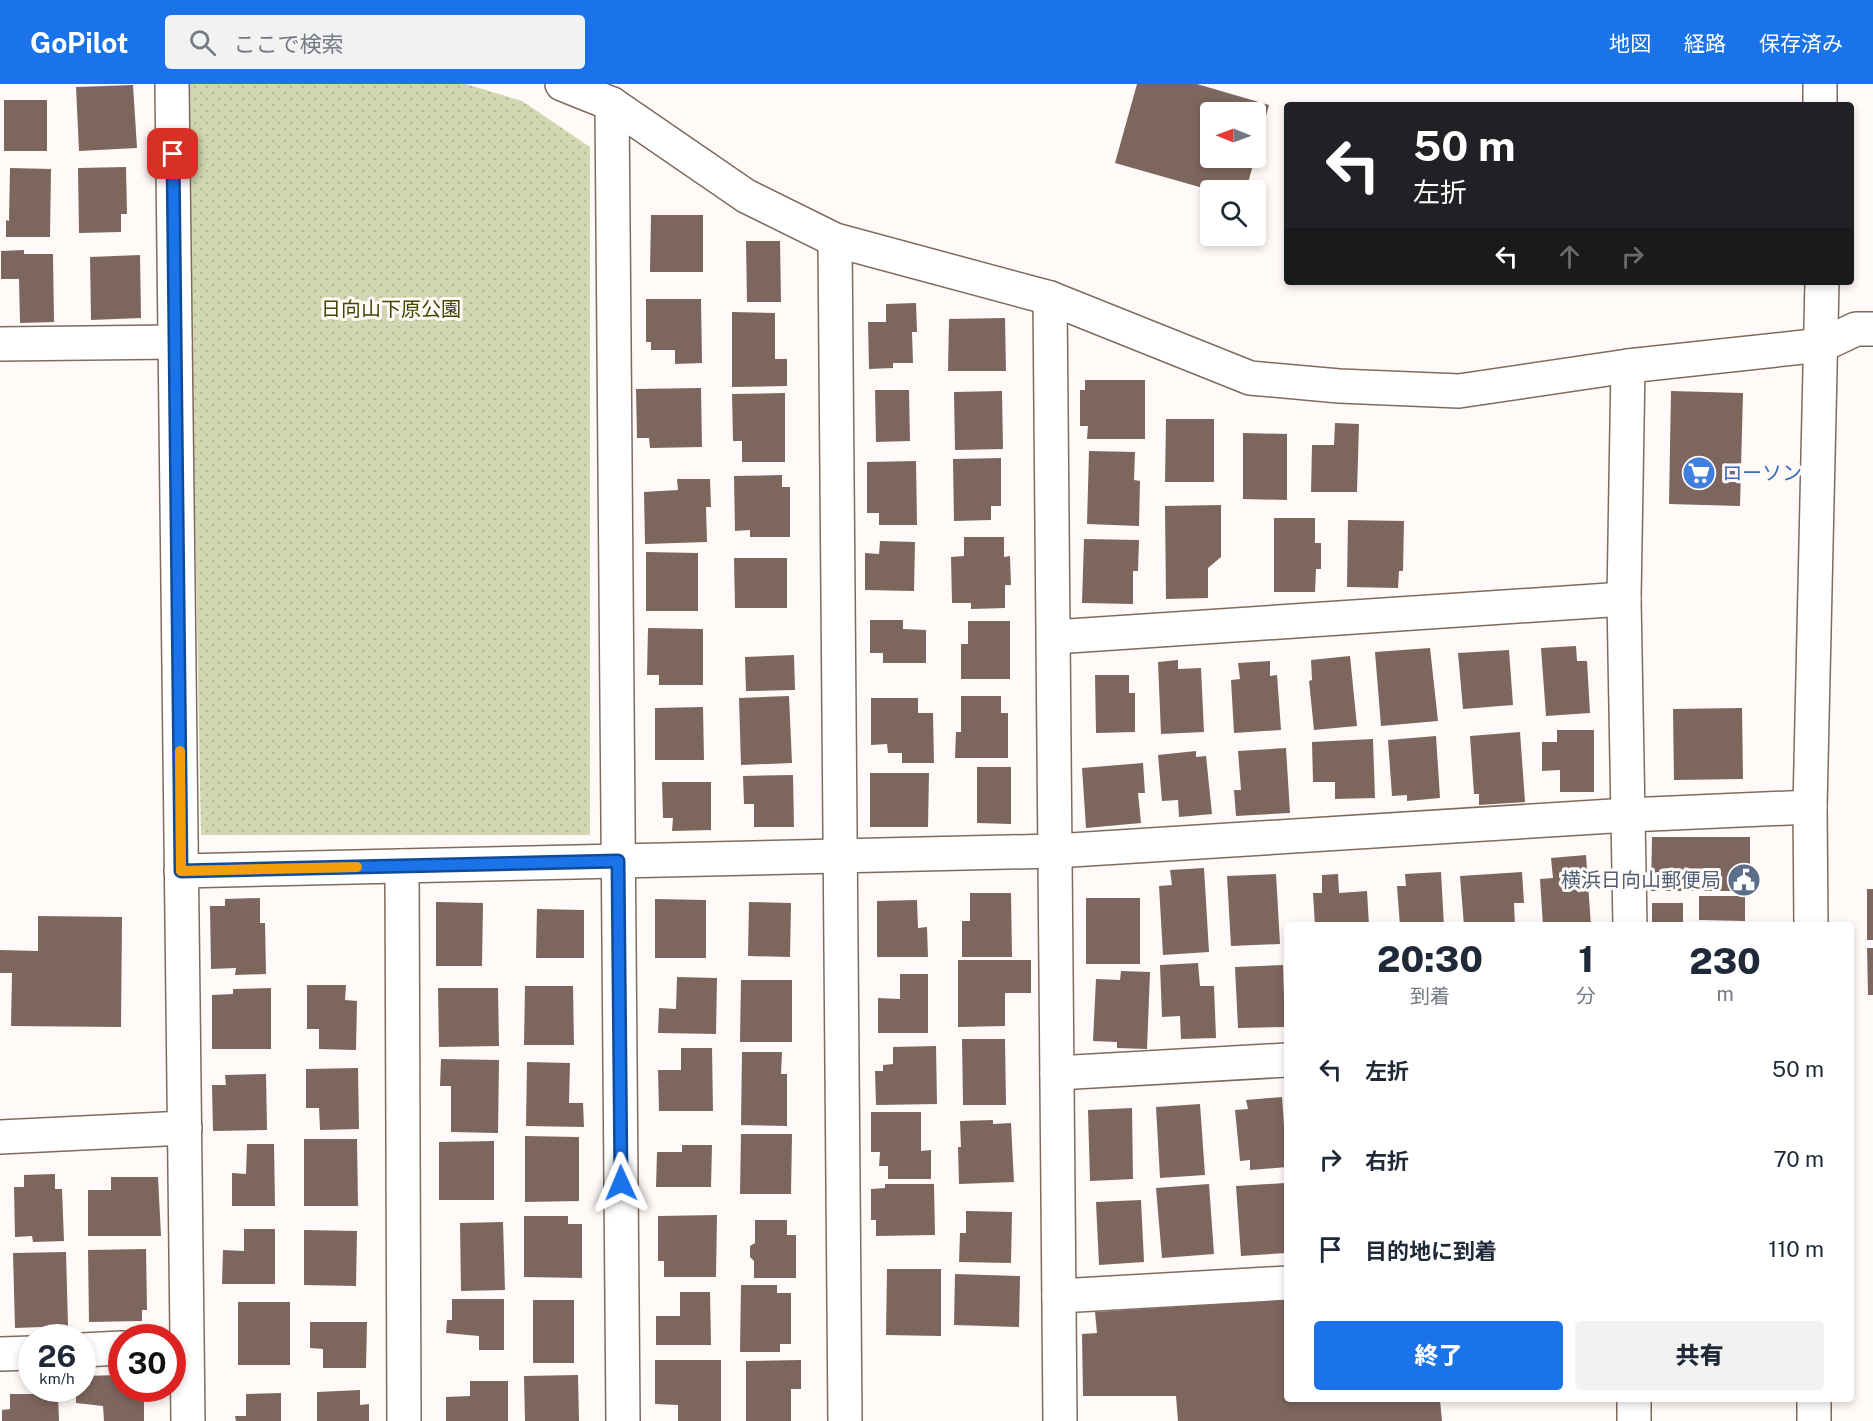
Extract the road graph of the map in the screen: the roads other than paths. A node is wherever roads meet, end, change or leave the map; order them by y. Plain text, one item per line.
1 (172, 84) edge
2 (562, 84) edge
3 (1820, 84) edge
4 (1820, 102) edge
5 (612, 104) junction
6 (836, 240) junction
7 (1822, 285) edge
8 (1050, 298) junction
9 (1873, 329) edge
10 (175, 342) junction
11 (0, 344) edge
12 (1822, 345) junction
13 (1628, 366) junction
14 (1624, 599) junction
15 (1053, 637) junction
16 (1810, 807) junction
17 (1628, 815) junction
18 (1055, 851) junction
19 (840, 856) junction
20 (618, 861) junction
21 (402, 866) junction
22 (181, 871) junction
23 (1629, 922) edge
24 (1811, 922) edge
25 (1284, 1060) edge
26 (1057, 1073) junction
27 (185, 1128) junction
28 (0, 1137) edge
29 (1284, 1283) edge
30 (1059, 1296) junction
31 (180, 1324) edge
32 (18, 1353) edge
33 (0, 1354) edge
34 (186, 1402) edge
35 (1634, 1402) edge
36 (1814, 1402) edge
37 (188, 1421) edge
38 (404, 1421) edge
39 (623, 1421) edge
40 (845, 1421) edge
41 (1060, 1421) edge
42 (1634, 1421) edge
43 (1814, 1421) edge

1 - 10 street
2 - 5 street
3 - 4 street
5 - 6 street
5 - 20 street
6 - 8 street
6 - 19 street
7 - 12 street
8 - 13 street
8 - 15 street
9 - 12 street
10 - 11 street
10 - 22 street
12 - 13 street
12 - 16 street
13 - 14 street
14 - 15 street
14 - 17 street
15 - 18 street
16 - 17 street
16 - 24 street
17 - 18 street
17 - 23 street
18 - 19 street
18 - 26 street
19 - 20 street
19 - 40 street
20 - 21 street
20 - 39 street
21 - 22 street
21 - 38 street
22 - 27 street
25 - 26 street
26 - 30 street
27 - 28 street
27 - 31 street
29 - 30 street
30 - 41 street
32 - 33 street
34 - 37 street
35 - 42 street
36 - 43 street

